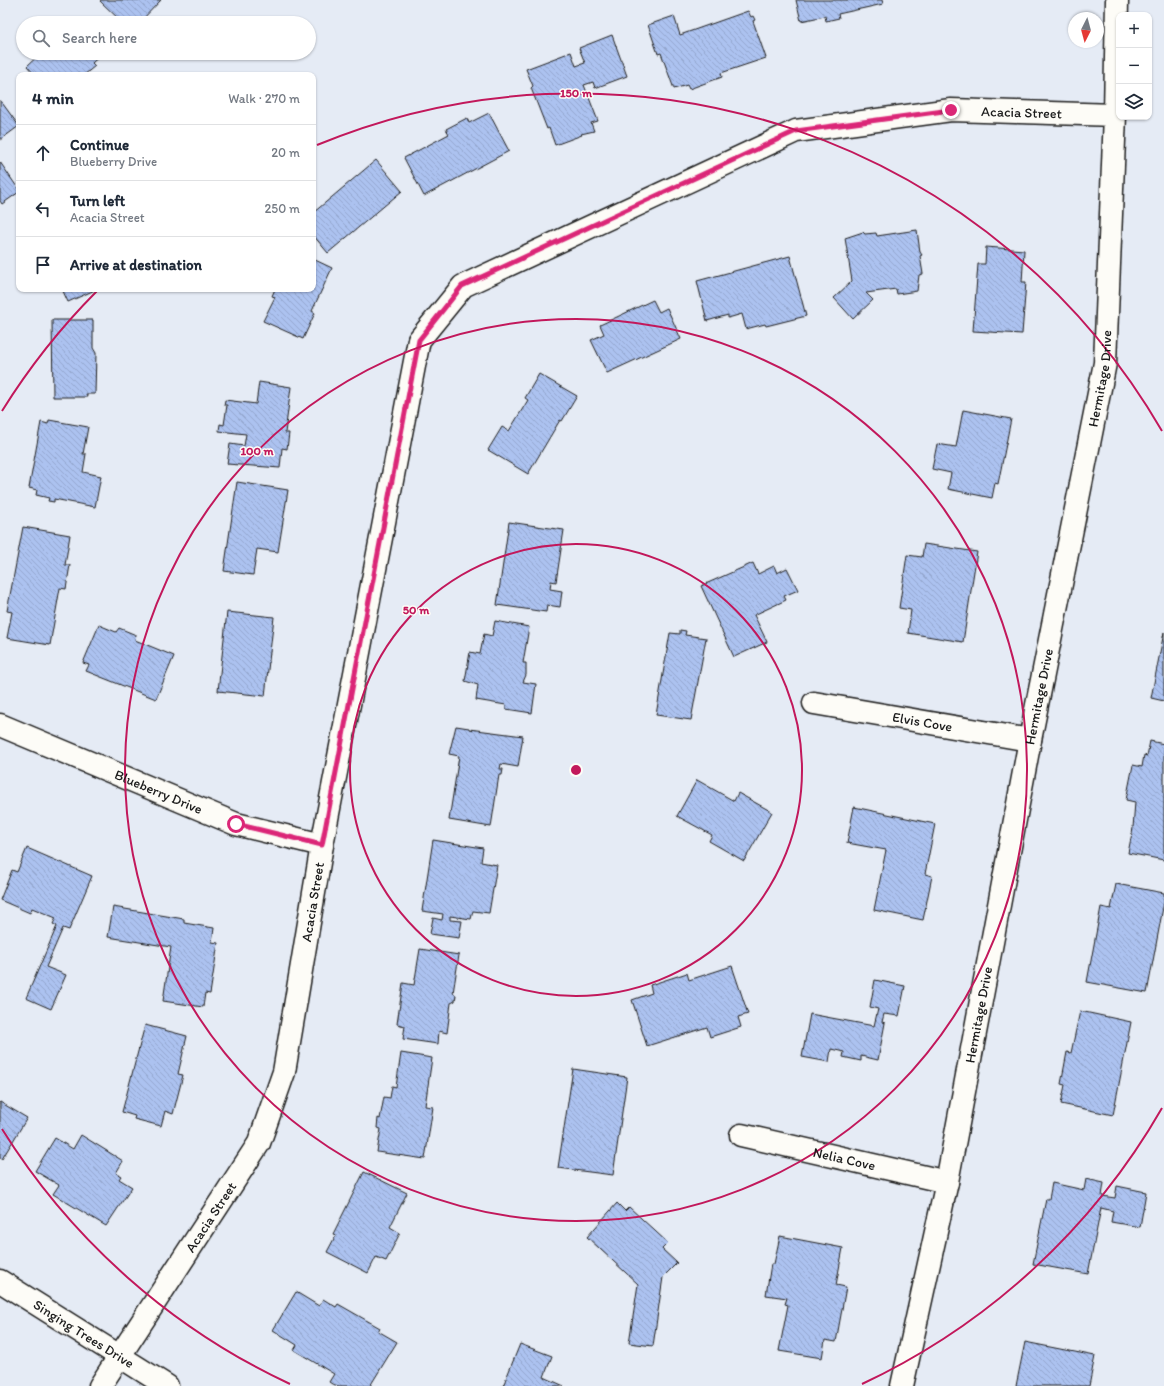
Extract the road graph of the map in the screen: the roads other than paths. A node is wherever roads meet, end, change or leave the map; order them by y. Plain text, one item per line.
1 (1117, 0) edge
2 (1115, 115) junction
3 (814, 703) dead end
4 (0, 725) edge
5 (1030, 740) junction
6 (322, 845) junction
7 (741, 1135) dead end
8 (947, 1182) junction
9 (0, 1281) edge
10 (118, 1356) junction
11 (100, 1386) edge
12 (167, 1386) edge
13 (902, 1386) edge

1 - 2 street, Hermitage Drive
2 - 5 street, Hermitage Drive
2 - 6 street, Acacia Street
3 - 5 street, Elvis Cove
4 - 6 street, Blueberry Drive
5 - 8 street, Hermitage Drive
6 - 10 street, Acacia Street
7 - 8 street, Nelia Cove
8 - 13 street, Hermitage Drive
9 - 10 street, Singing Trees Drive
10 - 11 street, Acacia Street
10 - 12 street, Singing Trees Drive

